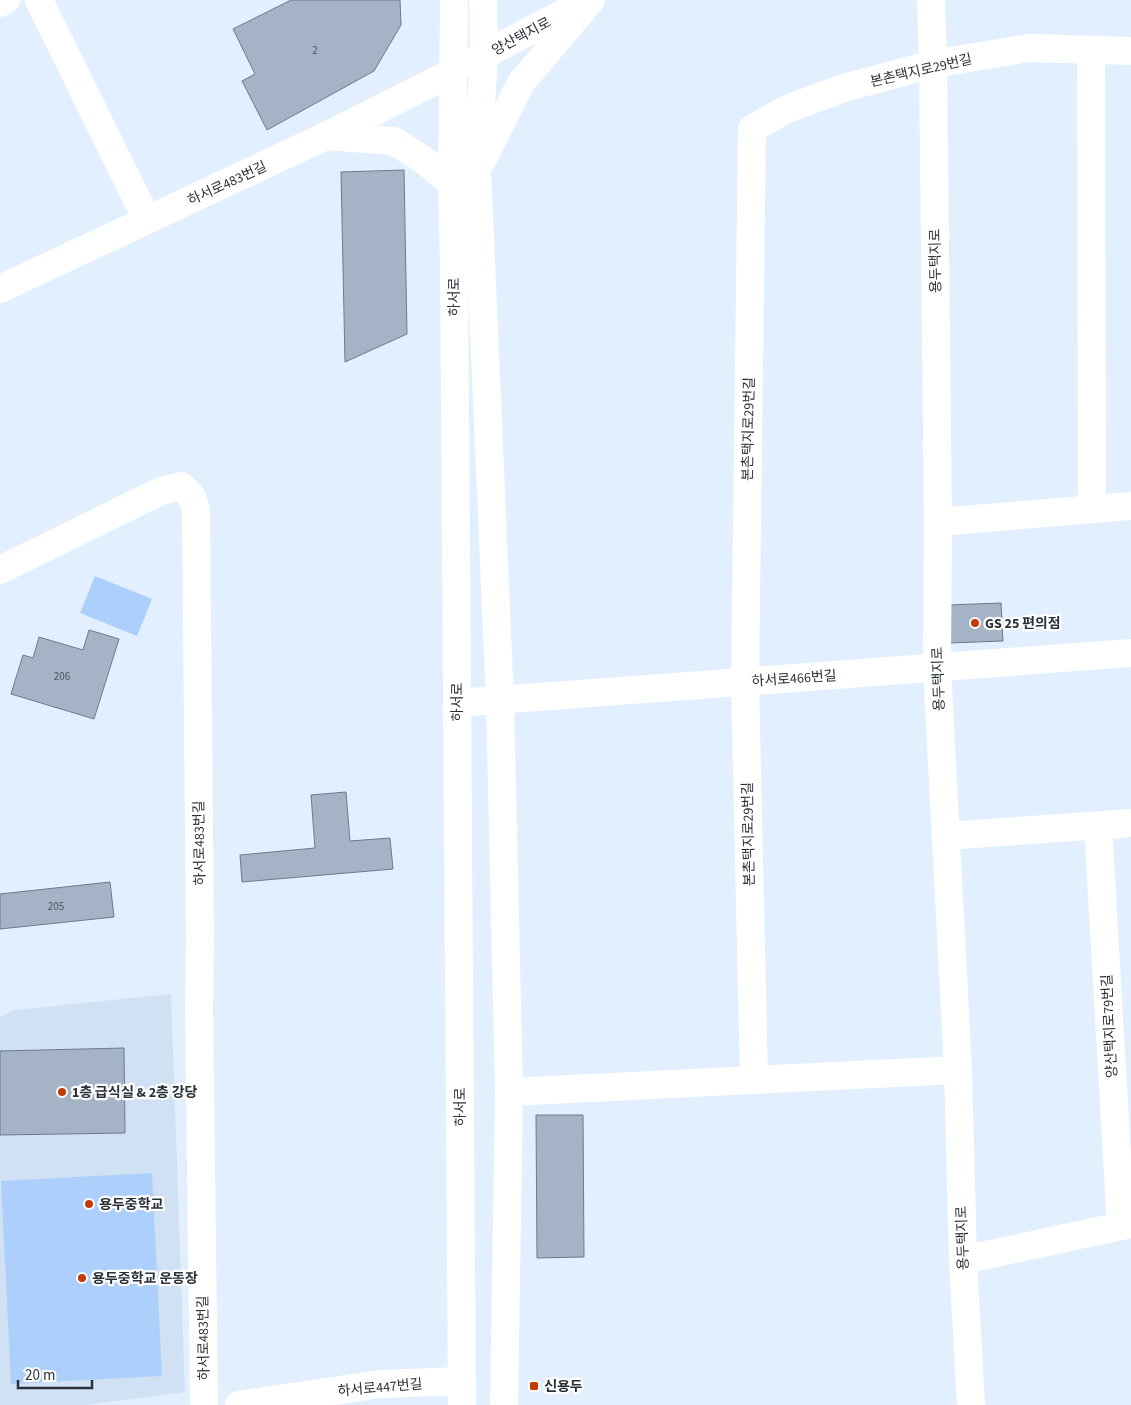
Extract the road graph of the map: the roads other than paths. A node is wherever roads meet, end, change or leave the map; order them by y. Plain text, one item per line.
1 (6, 0) edge
2 (39, 0) edge
3 (454, 0) edge
4 (483, 0) edge
5 (590, 0) edge
6 (932, 0) edge
7 (0, 3) edge
8 (1091, 50) junction
9 (1131, 51) edge
10 (484, 56) junction
11 (933, 64) junction
12 (452, 72) junction
13 (326, 136) junction
14 (477, 169) junction
15 (452, 184) junction
16 (147, 220) junction
17 (0, 289) edge
18 (1131, 506) edge
19 (1092, 509) junction
20 (938, 522) junction
21 (0, 570) edge
22 (1131, 653) edge
23 (936, 668) junction
24 (745, 682) junction
25 (500, 700) junction
26 (458, 704) junction
27 (1131, 824) edge
28 (1098, 826) junction
29 (946, 836) junction
30 (958, 1070) junction
31 (754, 1080) junction
32 (509, 1092) junction
33 (1126, 1225) edge
34 (963, 1260) junction
35 (462, 1393) edge
36 (204, 1405) edge
37 (239, 1405) edge
38 (504, 1405) edge
39 (971, 1405) edge

1 - 7 street
2 - 16 street
3 - 12 street, 하서로
4 - 10 street, 하서로
5 - 10 street, 양산택지로
5 - 14 street
6 - 11 street, 용두택지로
8 - 9 street, 본촌택지로29번길
8 - 11 street, 본촌택지로29번길
8 - 19 street
10 - 12 street, 양산택지로
10 - 14 street, 하서로
11 - 20 street, 용두택지로
11 - 24 street, 본촌택지로29번길
12 - 13 street, 하서로483번길
12 - 15 street, 하서로
13 - 15 street
13 - 16 street, 하서로483번길
14 - 25 street, 하서로
15 - 26 street, 하서로
16 - 17 street, 하서로483번길
18 - 19 street
19 - 20 street
20 - 23 street, 용두택지로
21 - 36 street, 하서로483번길
22 - 23 street, 하서로466번길
23 - 24 street, 하서로466번길
23 - 29 street, 용두택지로
24 - 25 street, 하서로466번길
24 - 31 street, 본촌택지로29번길
25 - 26 street, 하서로466번길
25 - 32 street, 하서로
26 - 35 street, 하서로
27 - 28 street
28 - 29 street
28 - 33 street, 양산택지로79번길
29 - 30 street, 용두택지로
30 - 31 street
30 - 34 street, 용두택지로
31 - 32 street
32 - 38 street, 하서로
33 - 34 street, 양산택지로79번길
34 - 39 street, 용두택지로
35 - 37 street, 하서로447번길

